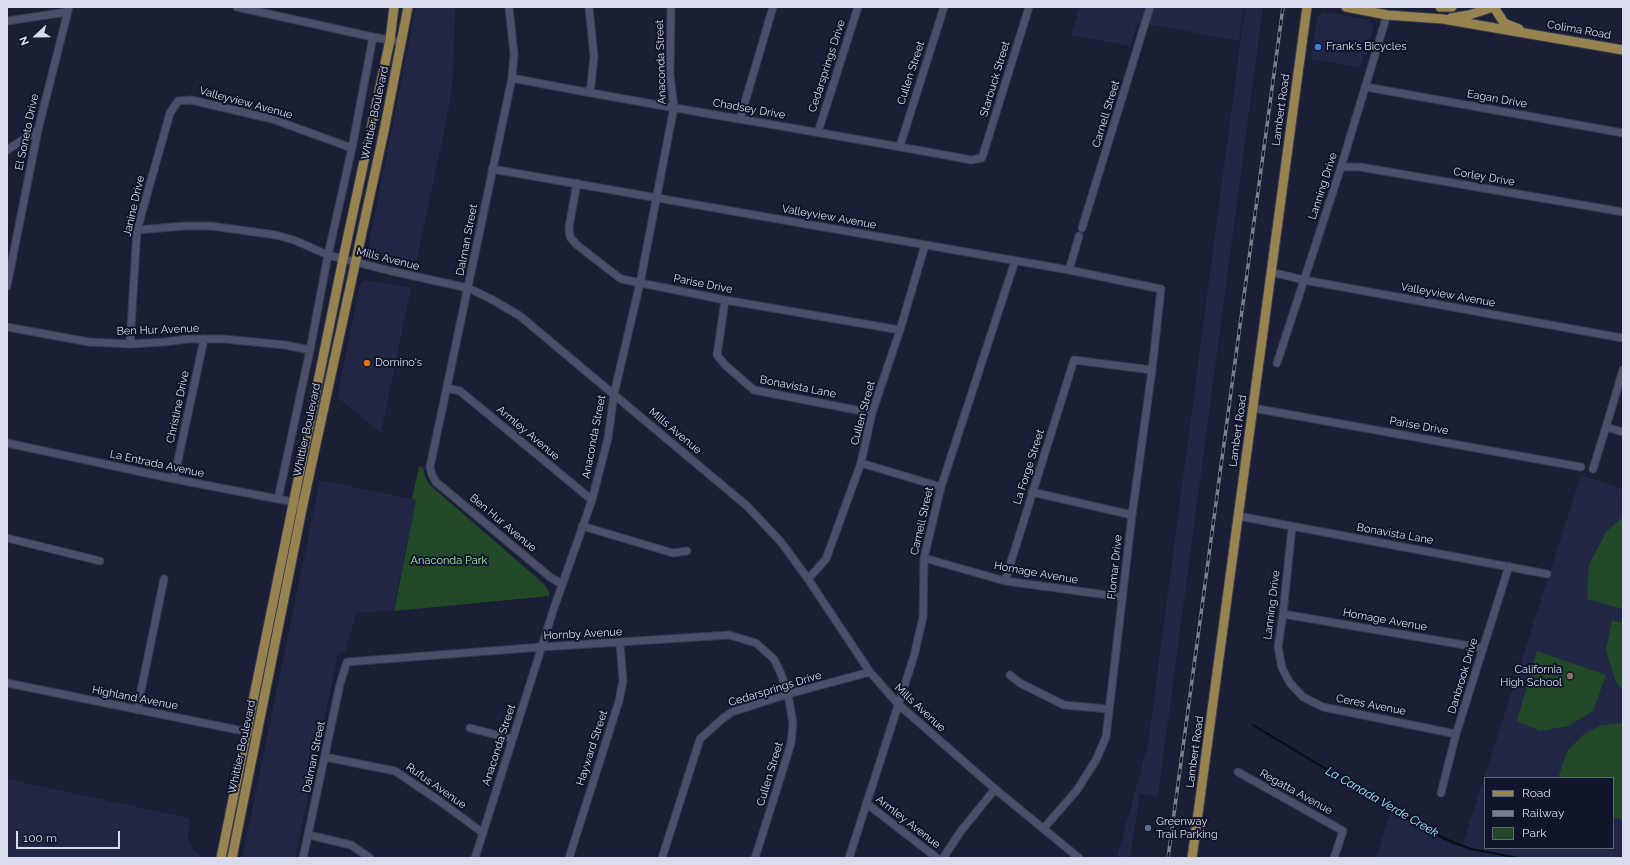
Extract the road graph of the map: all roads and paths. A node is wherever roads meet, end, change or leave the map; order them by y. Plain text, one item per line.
1 (237, 7) edge
2 (394, 7) edge
3 (408, 7) edge
4 (508, 7) edge
5 (589, 7) edge
6 (671, 7) edge
7 (773, 7) edge
8 (858, 7) edge
9 (944, 7) edge
10 (1029, 7) edge
11 (1150, 7) edge
12 (1307, 7) edge
13 (1346, 7) edge
14 (1493, 7) edge
15 (68, 10) edge
16 (1387, 14) junction
17 (1443, 19) junction
18 (7, 21) edge
19 (1531, 34) junction
20 (372, 37) junction
21 (390, 40) junction
22 (401, 42) junction
23 (1623, 50) edge
24 (512, 78) junction
25 (1366, 87) junction
26 (590, 93) junction
27 (178, 101) joint
28 (674, 107) junction
29 (740, 120) junction
30 (38, 130) junction
31 (818, 132) junction
32 (1623, 133) edge
33 (900, 146) junction
34 (352, 148) junction
35 (7, 150) edge
36 (982, 158) joint
37 (1341, 167) junction
38 (492, 169) junction
39 (577, 183) junction
40 (656, 197) junction
41 (1623, 212) edge
42 (1082, 228) dead end
43 (137, 230) junction
44 (1079, 236) dead end
45 (926, 245) junction
46 (328, 255) junction
47 (343, 259) junction
48 (1015, 261) junction
49 (356, 262) junction
50 (1069, 270) junction
51 (1271, 272) junction
52 (1304, 280) junction
53 (640, 283) junction
54 (7, 286) edge
55 (468, 288) junction
56 (1161, 289) joint
57 (725, 300) junction
58 (7, 327) edge
59 (900, 330) junction
60 (1622, 338) dead end
61 (204, 339) junction
62 (130, 344) junction
63 (310, 350) junction
64 (1277, 363) dead end
65 (1152, 370) junction
66 (1623, 370) edge
67 (447, 388) junction
68 (614, 394) junction
69 (1253, 408) junction
70 (872, 413) junction
71 (1606, 427) junction
72 (1623, 432) edge
73 (7, 443) edge
74 (861, 463) junction
75 (1581, 467) dead end
76 (1593, 469) dead end
77 (432, 476) joint
78 (174, 479) junction
79 (941, 487) junction
80 (1032, 492) junction
81 (278, 499) junction
82 (592, 500) junction
83 (293, 502) junction
84 (303, 504) junction
85 (1132, 515) junction
86 (1238, 516) junction
87 (582, 526) junction
88 (1292, 527) junction
89 (7, 538) edge
90 (687, 551) dead end
91 (924, 558) junction
92 (100, 561) dead end
93 (1509, 566) junction
94 (1547, 574) dead end
95 (164, 578) dead end
96 (808, 579) junction
97 (1005, 580) junction
98 (562, 584) junction
99 (1122, 597) junction
100 (1283, 614) junction
101 (620, 643) junction
102 (542, 647) junction
103 (1482, 648) junction
104 (347, 662) joint
105 (870, 672) junction
106 (1010, 675) dead end
107 (7, 683) edge
108 (1290, 683) joint
109 (788, 694) junction
110 (898, 704) junction
111 (1108, 709) junction
112 (137, 710) junction
113 (470, 728) dead end
114 (246, 732) junction
115 (258, 734) junction
116 (1456, 734) junction
117 (512, 739) junction
118 (325, 757) junction
119 (1238, 772) dead end
120 (995, 789) junction
121 (1440, 793) dead end
122 (866, 803) junction
123 (1044, 828) junction
124 (483, 833) junction
125 (309, 835) junction
126 (221, 858) edge
127 (232, 858) edge
128 (303, 858) edge
129 (370, 858) edge
130 (475, 858) edge
131 (568, 858) edge
132 (662, 858) edge
133 (755, 858) edge
134 (849, 858) edge
135 (937, 858) edge
136 (943, 858) edge
137 (1079, 858) edge
138 (1192, 858) edge
139 (1334, 858) edge

1 - 20 street
2 - 21 main road, Whittier Boulevard
3 - 22 main road, Whittier Boulevard
4 - 24 street, Dalman Street
5 - 26 street
6 - 28 street, Anaconda Street
7 - 29 street
8 - 31 street, Cedarsprings Drive
9 - 33 street, Cullen Street
10 - 36 street, Starbuck Street
11 - 42 street, Carnell Street
12 - 51 main road, Lambert Road
13 - 16 main road
14 - 17 main road
14 - 19 main road
15 - 18 street
15 - 30 street, El Soneto Drive
16 - 17 main road
16 - 25 street, Lanning Drive
17 - 19 main road
19 - 23 main road, Colima Road
20 - 21 street
20 - 34 street, Whittier Boulevard
21 - 22 street
21 - 47 main road, Whittier Boulevard
22 - 49 main road, Whittier Boulevard
24 - 26 street, Chadsey Drive
24 - 38 street, Dalman Street
25 - 32 street, Eagan Drive
25 - 37 street, Lanning Drive
26 - 28 street, Chadsey Drive
27 - 34 street, Valleyview Avenue
27 - 43 street, Janine Drive
28 - 29 street, Chadsey Drive
28 - 40 street, Anaconda Street
29 - 31 street, Chadsey Drive
30 - 35 street
30 - 54 street, El Soneto Drive
31 - 33 street, Chadsey Drive
33 - 36 street, Chadsey Drive
34 - 46 street, Whittier Boulevard
37 - 41 street, Corley Drive
37 - 52 street, Lanning Drive
38 - 39 street, Valleyview Avenue
38 - 55 street, Dalman Street
39 - 40 street, Valleyview Avenue
39 - 53 street, Parise Drive
40 - 45 street, Valleyview Avenue
40 - 53 street, Anaconda Street
43 - 46 street, Mills Avenue
43 - 62 street, Janine Drive
44 - 50 street
45 - 48 street, Valleyview Avenue
45 - 59 street, Cullen Street
46 - 47 street, Mills Avenue
46 - 63 street, Whittier Boulevard
47 - 49 street, Mills Avenue
47 - 83 main road, Whittier Boulevard
48 - 50 street, Valleyview Avenue
48 - 79 street, Carnell Street
49 - 55 street, Mills Avenue
49 - 84 main road, Whittier Boulevard
50 - 56 street, Valleyview Avenue
51 - 52 street, Valleyview Avenue
51 - 69 main road, Lambert Road
52 - 60 street, Valleyview Avenue
52 - 64 street, Lanning Drive
53 - 57 street, Parise Drive
53 - 68 street, Anaconda Street
55 - 67 street, Dalman Street
55 - 68 street, Mills Avenue
56 - 65 street, Flomar Drive
57 - 59 street, Parise Drive
57 - 70 street, Bonavista Lane
58 - 62 street, Ben Hur Avenue
59 - 70 street, Cullen Street
61 - 62 street, Ben Hur Avenue
61 - 63 street, Ben Hur Avenue
61 - 78 street, Christine Drive
63 - 81 street, Whittier Boulevard
65 - 80 street, La Forge Street
65 - 85 street, Flomar Drive
66 - 71 street
67 - 77 street, Dalman Street
67 - 82 street, Armley Avenue
68 - 82 street, Anaconda Street
68 - 96 street, Mills Avenue
69 - 75 street, Parise Drive
69 - 86 main road, Lambert Road
70 - 74 street, Cullen Street
71 - 72 street
71 - 76 street
73 - 78 street, La Entrada Avenue
74 - 79 street
74 - 96 street, Cullen Street
77 - 98 street, Ben Hur Avenue
78 - 81 street, La Entrada Avenue
79 - 91 street, Carnell Street
80 - 85 street
80 - 97 street, La Forge Street
81 - 83 street, La Entrada Avenue
82 - 87 street, Anaconda Street
83 - 84 street, La Entrada Avenue
83 - 114 main road, Whittier Boulevard
84 - 115 main road, Whittier Boulevard
85 - 99 street, Flomar Drive
86 - 88 street, Bonavista Lane
86 - 138 main road, Lambert Road
87 - 90 street
87 - 98 street, Anaconda Street
88 - 93 street, Bonavista Lane
88 - 100 street, Lanning Drive
89 - 92 street
91 - 97 street, Homage Avenue
91 - 110 street, Carnell Street
93 - 94 street, Bonavista Lane
93 - 103 street, Danbrook Drive
95 - 112 street
96 - 105 street, Mills Avenue
97 - 99 street, Homage Avenue
98 - 102 street, Anaconda Street
99 - 111 street, Flomar Drive
100 - 103 street, Homage Avenue
100 - 108 street, Lanning Drive
101 - 102 street, Hornby Avenue
101 - 109 street, Hornby Avenue
101 - 131 street, Hayward Street
102 - 104 street, Hornby Avenue
102 - 117 street, Anaconda Street
103 - 116 street, Danbrook Drive
104 - 118 street, Dalman Street
105 - 109 street, Cedarsprings Drive
105 - 110 street, Mills Avenue
106 - 111 street
107 - 112 street, Highland Avenue
108 - 116 street, Ceres Avenue
109 - 132 street, Cedarsprings Drive
109 - 133 street, Cullen Street
110 - 120 street, Mills Avenue
110 - 122 street, Carnell Street
111 - 123 street, Flomar Drive
112 - 114 street, Highland Avenue
113 - 117 street
114 - 115 street, Highland Avenue
114 - 126 main road, Whittier Boulevard
115 - 127 main road, Whittier Boulevard
116 - 121 street, Danbrook Drive
117 - 124 street, Anaconda Street
118 - 124 street, Rufus Avenue
118 - 125 street, Dalman Street
119 - 139 street, Regatta Avenue
120 - 123 street, Mills Avenue
120 - 136 street
122 - 134 street, Carnell Street
122 - 135 street, Armley Avenue
123 - 137 street, Mills Avenue
124 - 130 street, Anaconda Street
125 - 128 street, Dalman Street
125 - 129 street

